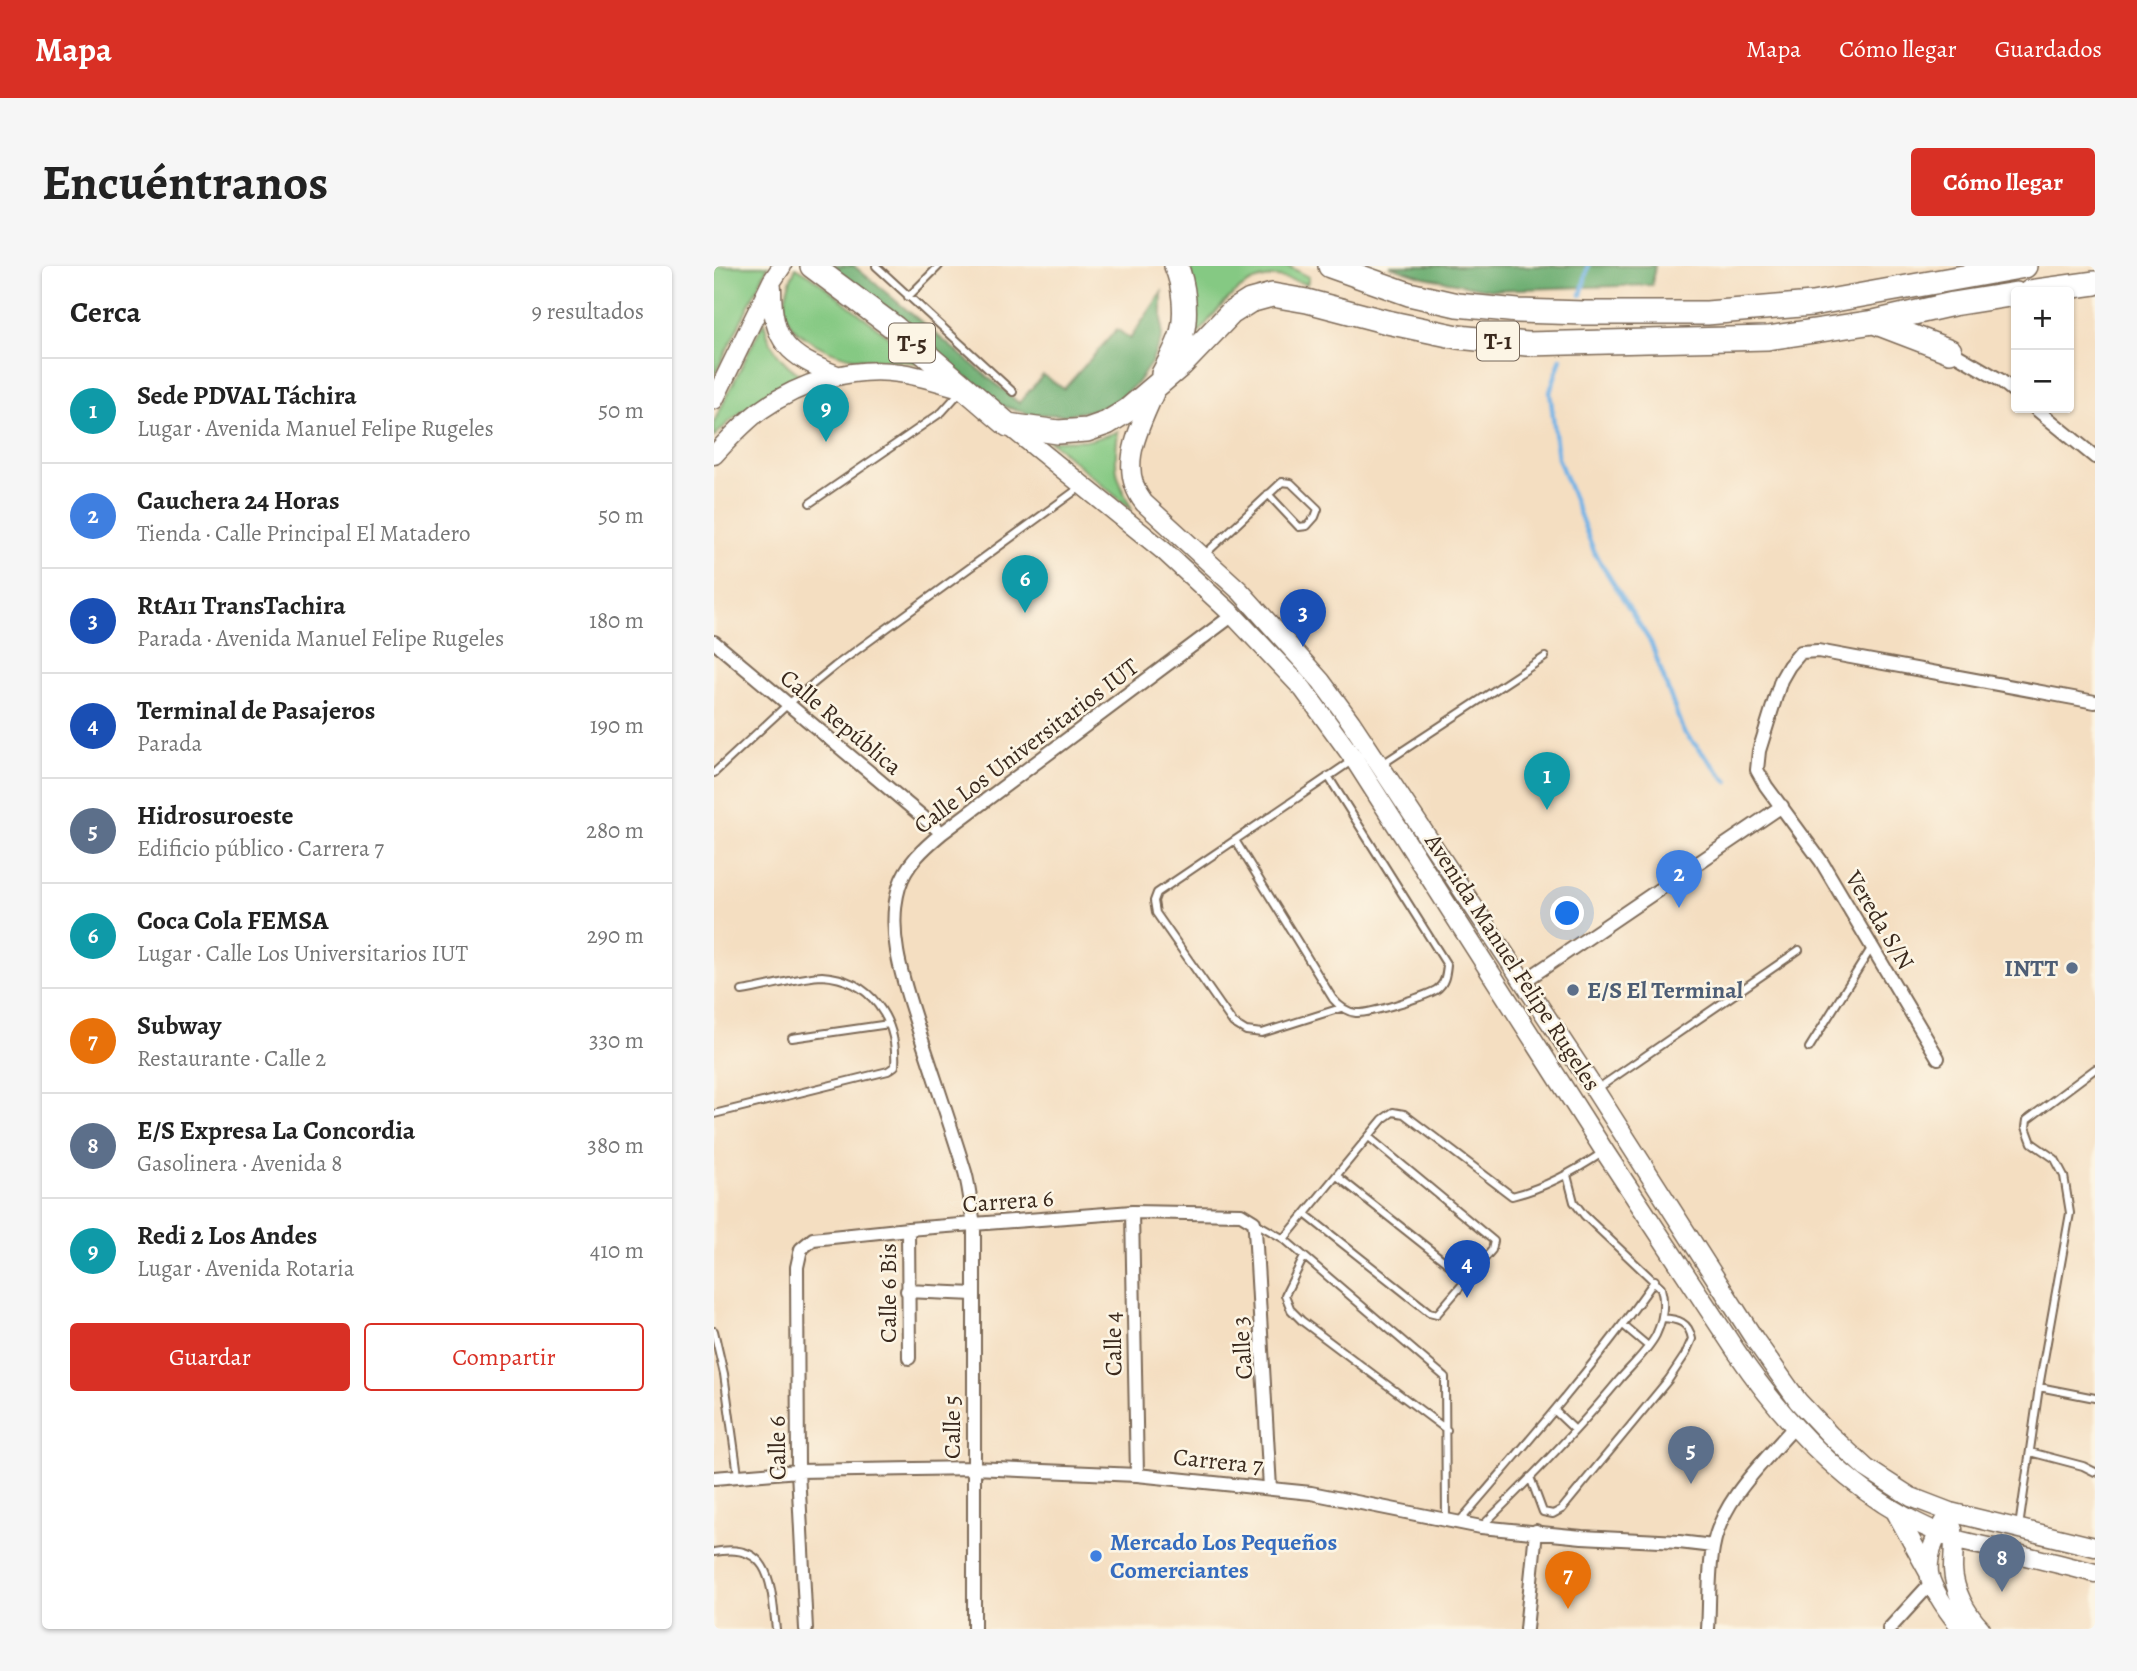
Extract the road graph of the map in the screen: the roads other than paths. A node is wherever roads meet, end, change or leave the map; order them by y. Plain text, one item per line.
1 (812, 266) edge
2 (876, 266) edge
3 (939, 266) edge
4 (1177, 266) edge
5 (1330, 266) edge
6 (2025, 266) edge
7 (777, 274) edge
8 (2095, 283) edge
9 (2066, 287) edge
10 (2011, 295) edge
11 (908, 297) junction
12 (1953, 304) junction
13 (1874, 322) junction
14 (1950, 351) junction
15 (837, 375) junction
16 (1158, 383) junction
17 (964, 389) junction
18 (2011, 389) edge
19 (1013, 392) dead end
20 (714, 400) edge
21 (2041, 413) edge
22 (1008, 425) junction
23 (714, 455) edge
24 (2095, 457) edge
25 (1083, 486) junction
26 (1268, 494) junction
27 (810, 503) dead end
28 (1203, 556) junction
29 (1233, 615) junction
30 (714, 642) edge
31 (1545, 657) dead end
32 (2095, 702) edge
33 (788, 705) junction
34 (1354, 759) junction
35 (1380, 766) junction
36 (714, 773) edge
37 (1328, 776) junction
38 (1782, 806) junction
39 (942, 833) junction
40 (1235, 841) junction
41 (1872, 947) junction
42 (1799, 950) dead end
43 (1523, 982) junction
44 (743, 992) dead end
45 (1341, 1008) junction
46 (889, 1024) junction
47 (792, 1038) dead end
48 (1809, 1048) dead end
49 (1938, 1058) dead end
50 (2095, 1069) edge
51 (1595, 1090) junction
52 (714, 1114) edge
53 (1370, 1138) junction
54 (1605, 1152) junction
55 (1567, 1175) junction
56 (1338, 1176) junction
57 (1132, 1212) junction
58 (1305, 1213) junction
59 (1254, 1222) junction
60 (974, 1225) junction
61 (908, 1229) junction
62 (1284, 1239) junction
63 (1304, 1257) junction
64 (797, 1267) joint
65 (1467, 1279) junction
66 (1655, 1280) junction
67 (907, 1291) junction
68 (974, 1294) junction
69 (1662, 1318) junction
70 (1623, 1325) junction
71 (714, 1331) edge
72 (1648, 1346) junction
73 (909, 1358) dead end
74 (2039, 1387) junction
75 (2095, 1398) edge
76 (1555, 1411) junction
77 (1794, 1427) junction
78 (1447, 1430) junction
79 (1574, 1430) junction
80 (2030, 1452) junction
81 (973, 1468) junction
82 (798, 1471) junction
83 (2095, 1472) edge
84 (738, 1475) junction
85 (1137, 1475) junction
86 (1530, 1477) junction
87 (714, 1478) edge
88 (1270, 1488) junction
89 (1895, 1511) junction
90 (1950, 1512) junction
91 (1452, 1521) junction
92 (1481, 1527) junction
93 (2019, 1528) junction
94 (1536, 1531) junction
95 (1946, 1535) junction
96 (1713, 1546) junction
97 (2095, 1547) edge
98 (714, 1552) edge
99 (2095, 1573) edge
100 (1930, 1578) junction
101 (776, 1629) edge
102 (806, 1629) edge
103 (974, 1629) edge
104 (1526, 1629) edge
105 (1708, 1629) edge
106 (1889, 1629) edge
107 (1963, 1629) edge
108 (1981, 1629) edge

1 - 17 highway, T-5
2 - 11 lane
3 - 11 lane
4 - 16 highway
5 - 6 highway, T-1
7 - 15 street
7 - 20 street
8 - 9 highway
10 - 12 highway, T-1
11 - 19 lane
12 - 13 highway, T-1
12 - 14 highway
13 - 14 highway
13 - 16 highway, T-1
14 - 18 street
15 - 17 street
15 - 23 street
16 - 22 highway, T-1
16 - 28 street, Avenida Manuel Felipe Rugeles
17 - 22 highway, T-5
17 - 27 lane
21 - 24 street
22 - 25 street, Avenida Manuel Felipe Rugeles
25 - 29 street, Avenida Manuel Felipe Rugeles
25 - 33 lane
26 - 26 lane
26 - 28 lane
28 - 35 street, Avenida Manuel Felipe Rugeles
29 - 34 street, Avenida Manuel Felipe Rugeles
29 - 39 street, Calle Los Universitarios IUT
30 - 33 street, Calle República
31 - 35 lane
32 - 38 street, Vereda S/N
33 - 36 lane
33 - 39 street, Calle República
34 - 37 lane
34 - 54 street, Avenida Manuel Felipe Rugeles
35 - 43 street, Avenida Manuel Felipe Rugeles
37 - 40 lane
37 - 45 lane
38 - 41 street, Vereda S/N
38 - 43 street
39 - 60 street, Calle Los Universitarios IUT
40 - 45 lane
40 - 45 lane
41 - 48 lane
41 - 49 street, Vereda S/N
42 - 51 lane
43 - 51 street, Avenida Manuel Felipe Rugeles
44 - 46 lane
46 - 47 lane
46 - 52 lane
50 - 74 lane
51 - 90 street, Avenida Manuel Felipe Rugeles
53 - 55 lane
53 - 56 lane
53 - 65 lane
54 - 55 lane
54 - 77 street, Avenida Manuel Felipe Rugeles
55 - 66 lane
56 - 58 lane
56 - 65 lane
57 - 59 street, Carrera 6
57 - 60 street, Carrera 6
57 - 85 street, Calle 4
58 - 62 lane
58 - 65 lane
59 - 62 lane
59 - 88 street, Calle 3
60 - 61 street, Carrera 6
60 - 68 street, Calle 5
61 - 64 street, Carrera 6
61 - 67 street, Calle 6 Bis
62 - 63 lane
63 - 78 lane
63 - 78 lane
64 - 82 street, Calle 6
66 - 69 lane
66 - 70 lane
67 - 68 street
67 - 73 street, Calle 6 Bis
68 - 81 street, Calle 5
69 - 72 lane
69 - 86 lane
70 - 72 lane
70 - 76 lane
71 - 84 lane
72 - 79 lane
74 - 75 lane
74 - 80 lane
76 - 79 lane
76 - 91 lane
77 - 89 street, Avenida Manuel Felipe Rugeles
77 - 96 street
78 - 91 lane
79 - 86 lane
80 - 83 lane
80 - 93 lane
81 - 82 street, Carrera 7
81 - 85 street, Carrera 7
81 - 103 street, Calle 5
82 - 84 street, Carrera 7
82 - 102 street, Calle 6
84 - 87 street, Carrera 7
85 - 88 street, Carrera 7
86 - 92 lane
88 - 91 street, Carrera 7
89 - 95 street, Avenida Manuel Felipe Rugeles
89 - 100 street
90 - 93 street, Avenida Manuel Felipe Rugeles
90 - 95 street
91 - 92 street, Carrera 7
92 - 94 street, Carrera 7
93 - 97 street, Avenida Manuel Felipe Rugeles
94 - 96 street, Carrera 7
94 - 104 street
95 - 99 street, Avenida Manuel Felipe Rugeles
95 - 100 street
95 - 108 street
96 - 105 street
98 - 101 lane
100 - 106 street
100 - 107 street

